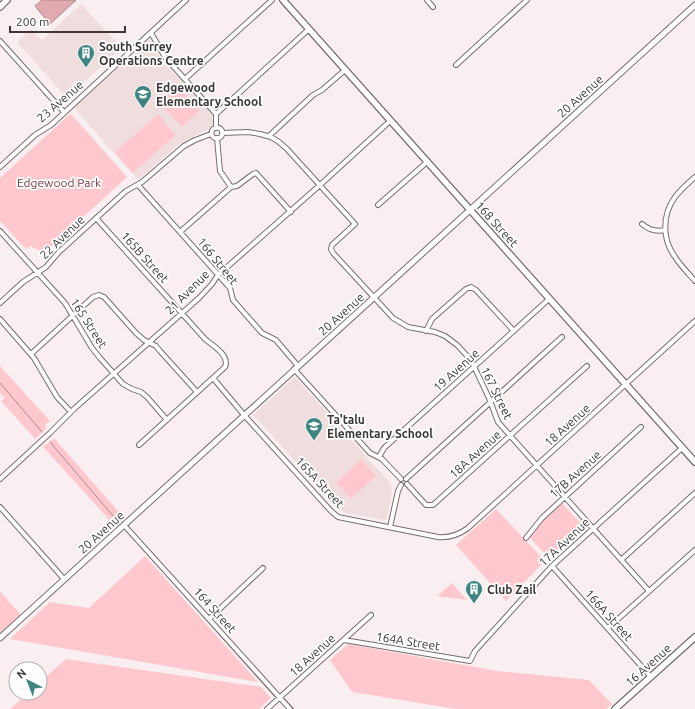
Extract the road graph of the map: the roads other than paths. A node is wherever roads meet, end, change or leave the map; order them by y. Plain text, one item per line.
1 (7, 0) edge
2 (186, 0) edge
3 (272, 0) edge
4 (283, 0) edge
5 (427, 0) edge
6 (527, 0) edge
7 (695, 5) edge
8 (0, 7) edge
9 (433, 7) dead end
10 (309, 29) junction
11 (151, 33) junction
12 (0, 41) edge
13 (456, 65) dead end
14 (345, 70) junction
15 (185, 79) junction
16 (64, 112) junction
17 (216, 114) junction
18 (390, 121) junction
19 (216, 128) junction
20 (222, 133) junction
21 (211, 134) junction
22 (269, 136) junction
23 (217, 138) junction
24 (427, 162) junction
25 (0, 167) edge
26 (695, 177) edge
27 (138, 185) junction
28 (320, 185) junction
29 (231, 187) junction
30 (378, 205) dead end
31 (470, 210) junction
32 (290, 212) junction
33 (96, 218) junction
34 (642, 224) dead end
35 (0, 230) edge
36 (665, 230) junction
37 (180, 232) junction
38 (38, 273) junction
39 (218, 276) junction
40 (695, 281) edge
41 (373, 298) junction
42 (550, 299) junction
43 (0, 302) edge
44 (181, 313) junction
45 (73, 315) junction
46 (0, 319) edge
47 (695, 321) edge
48 (426, 331) junction
49 (514, 331) junction
50 (562, 338) dead end
51 (149, 343) junction
52 (31, 354) junction
53 (587, 366) dead end
54 (474, 367) junction
55 (296, 368) junction
56 (114, 374) junction
57 (213, 378) junction
58 (626, 385) junction
59 (197, 392) junction
60 (490, 402) junction
61 (70, 412) junction
62 (244, 415) junction
63 (167, 420) junction
64 (641, 427) dead end
65 (510, 436) junction
66 (139, 445) dead end
67 (682, 448) junction
68 (379, 457) junction
69 (695, 462) edge
70 (537, 466) junction
71 (0, 479) edge
72 (401, 479) junction
73 (406, 479) junction
74 (407, 484) junction
75 (401, 485) junction
76 (695, 493) edge
77 (565, 497) junction
78 (0, 507) edge
79 (124, 525) junction
80 (390, 527) junction
81 (594, 529) junction
82 (448, 537) joint
83 (526, 538) dead end
84 (695, 550) edge
85 (621, 560) junction
86 (552, 566) junction
87 (263, 568) dead end
88 (64, 579) junction
89 (649, 591) junction
90 (371, 615) dead end
91 (209, 618) junction
92 (608, 628) junction
93 (695, 637) edge
94 (0, 638) edge
95 (344, 640) junction
96 (470, 661) joint
97 (651, 677) junction
98 (280, 697) junction
99 (267, 709) edge
100 (290, 709) edge
101 (615, 709) edge

1 - 8 main road
2 - 11 street, 23 Avenue
3 - 15 street
4 - 10 main road, 168 Street
5 - 9 street
6 - 13 street
7 - 31 street, 20 Avenue
10 - 14 main road, 168 Street
10 - 17 street
11 - 15 street
11 - 16 street, 23 Avenue
12 - 16 street
14 - 18 main road, 168 Street
14 - 22 street
15 - 17 street
16 - 25 street, 23 Avenue
17 - 19 street
18 - 24 main road, 168 Street
18 - 28 street, 21 Avenue
19 - 20 street
19 - 21 street
20 - 22 street
20 - 23 street
21 - 23 street
21 - 27 street, 22 Avenue
22 - 28 street
23 - 29 street
24 - 30 street
24 - 31 main road, 168 Street
26 - 36 street
27 - 33 street, 22 Avenue
27 - 37 street, 166 Street
28 - 32 street, 21 Avenue
28 - 41 street, 167 Street
29 - 32 street
29 - 37 street
31 - 41 street, 20 Avenue
31 - 42 main road, 168 Street
32 - 39 street, 21 Avenue
33 - 38 street, 22 Avenue
33 - 44 street, 165B Street
34 - 36 street
35 - 38 street, 165 Street
36 - 40 street
37 - 39 street, 166 Street
38 - 43 street, 22 Avenue
38 - 45 street, 165 Street
39 - 44 street, 21 Avenue
39 - 55 street, 166 Street
41 - 48 street, 167 Street
41 - 55 street, 20 Avenue
42 - 49 street, 19 Avenue
42 - 58 main road, 168 Street
44 - 51 street, 21 Avenue
44 - 57 street, 165B Street
45 - 51 street
45 - 52 street
45 - 56 street, 165 Street
46 - 52 street
47 - 58 street, 18 Avenue
48 - 49 street
48 - 54 street, 167 Street
49 - 54 street, 19 Avenue
50 - 60 street
51 - 56 street, 21 Avenue
51 - 59 street
52 - 61 street
53 - 65 street, 18A Avenue
54 - 60 street, 167 Street
54 - 68 street, 19 Avenue
55 - 62 street, 20 Avenue
55 - 68 street, 166 Street
56 - 61 street, 21 Avenue
56 - 63 street, 165 Street
57 - 59 street
57 - 62 street, 165A Street
58 - 67 main road, 168 Street
58 - 70 street, 18 Avenue
59 - 63 street
60 - 65 street, 167 Street
60 - 73 street
61 - 71 street, 21 Avenue
62 - 79 street, 20 Avenue
62 - 80 street, 165A Street
63 - 66 street
64 - 77 street, 17B Avenue
65 - 70 street, 167 Street
65 - 74 street, 18A Avenue
67 - 69 main road, 168 Street
67 - 81 street, 17A Avenue
68 - 72 street, 166 Street
70 - 77 street, 167 Street
70 - 82 street, 18 Avenue
72 - 73 street
72 - 75 street
73 - 74 street
74 - 75 street
75 - 80 street
76 - 85 street
77 - 81 street, 167 Street
77 - 83 street, 17B Avenue
78 - 88 street
79 - 88 street, 20 Avenue
79 - 91 street, 164 Street
80 - 82 street, 165A Street
81 - 85 street, 167 Street
81 - 86 street, 17A Avenue
84 - 89 street
85 - 89 street, 167 Street
86 - 92 street, 166A Street
86 - 96 street, 17A Avenue
87 - 91 street
88 - 94 street, 20 Avenue
89 - 92 street
90 - 95 street, 18 Avenue
91 - 98 street, 164 Street
92 - 97 street, 166A Street
93 - 97 main road, 16 Avenue
95 - 96 street, 164A Street
95 - 98 street, 18 Avenue
97 - 101 main road, 16 Avenue
98 - 99 street, 18 Avenue
98 - 100 street, 164 Street

